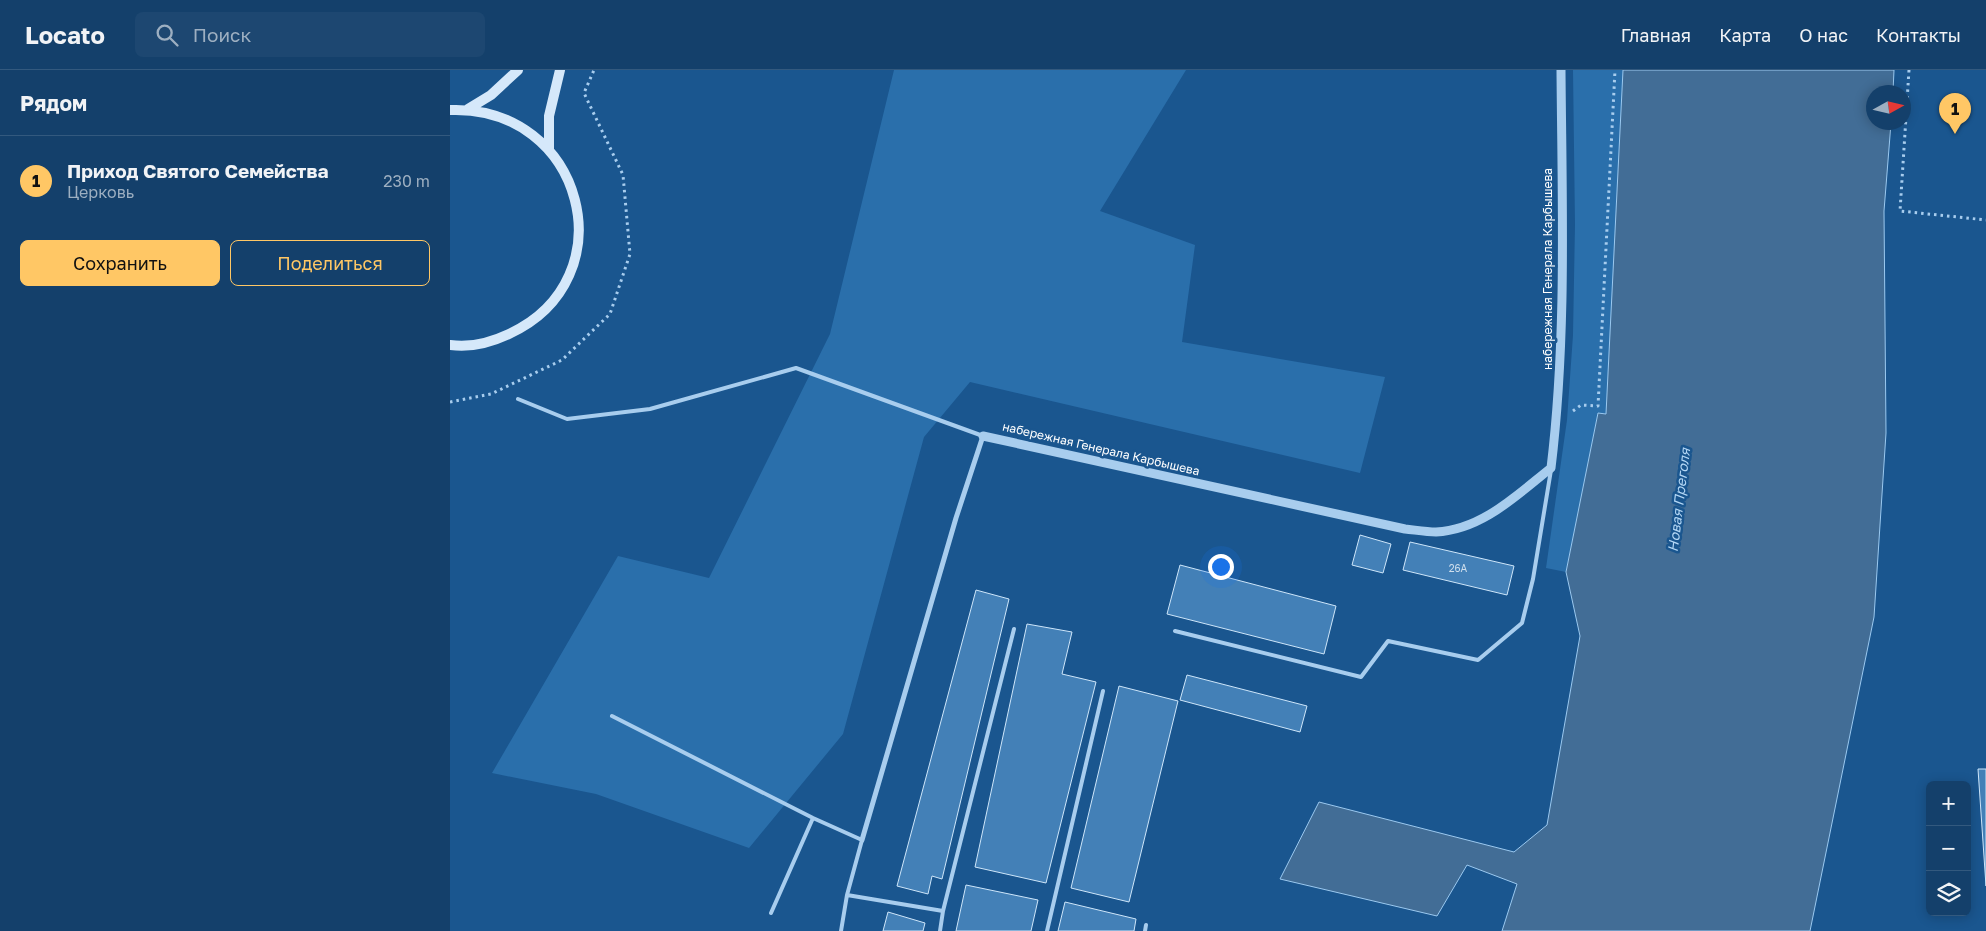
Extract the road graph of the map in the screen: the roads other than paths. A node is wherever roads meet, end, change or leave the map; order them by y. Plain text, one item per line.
1 (518, 70) edge
2 (560, 70) edge
3 (1561, 70) edge
4 (468, 109) junction
5 (450, 110) edge
6 (549, 149) junction
7 (451, 346) edge
8 (518, 399) dead end
9 (983, 436) junction
10 (1551, 468) junction
11 (1014, 629) dead end
12 (1175, 631) dead end
13 (1103, 691) dead end
14 (612, 716) dead end
15 (813, 818) junction
16 (862, 840) junction
17 (847, 895) junction
18 (943, 911) junction
19 (771, 913) dead end
20 (1146, 925) dead end
21 (841, 931) edge
22 (940, 931) edge
23 (1047, 931) edge
24 (1145, 931) edge

1 - 4 main road
2 - 6 main road
3 - 10 street, набережная Генерала Карбышева
4 - 5 main road
4 - 6 main road
6 - 7 main road
8 - 9 lane
9 - 10 street, набережная Генерала Карбышева
9 - 16 street, набережная Генерала Карбышева
10 - 12 lane, набережная Генерала Карбышева
11 - 18 lane
13 - 23 lane
14 - 15 lane
15 - 16 lane
15 - 19 lane
16 - 17 lane
17 - 18 lane
17 - 21 lane
18 - 22 lane
20 - 24 lane

